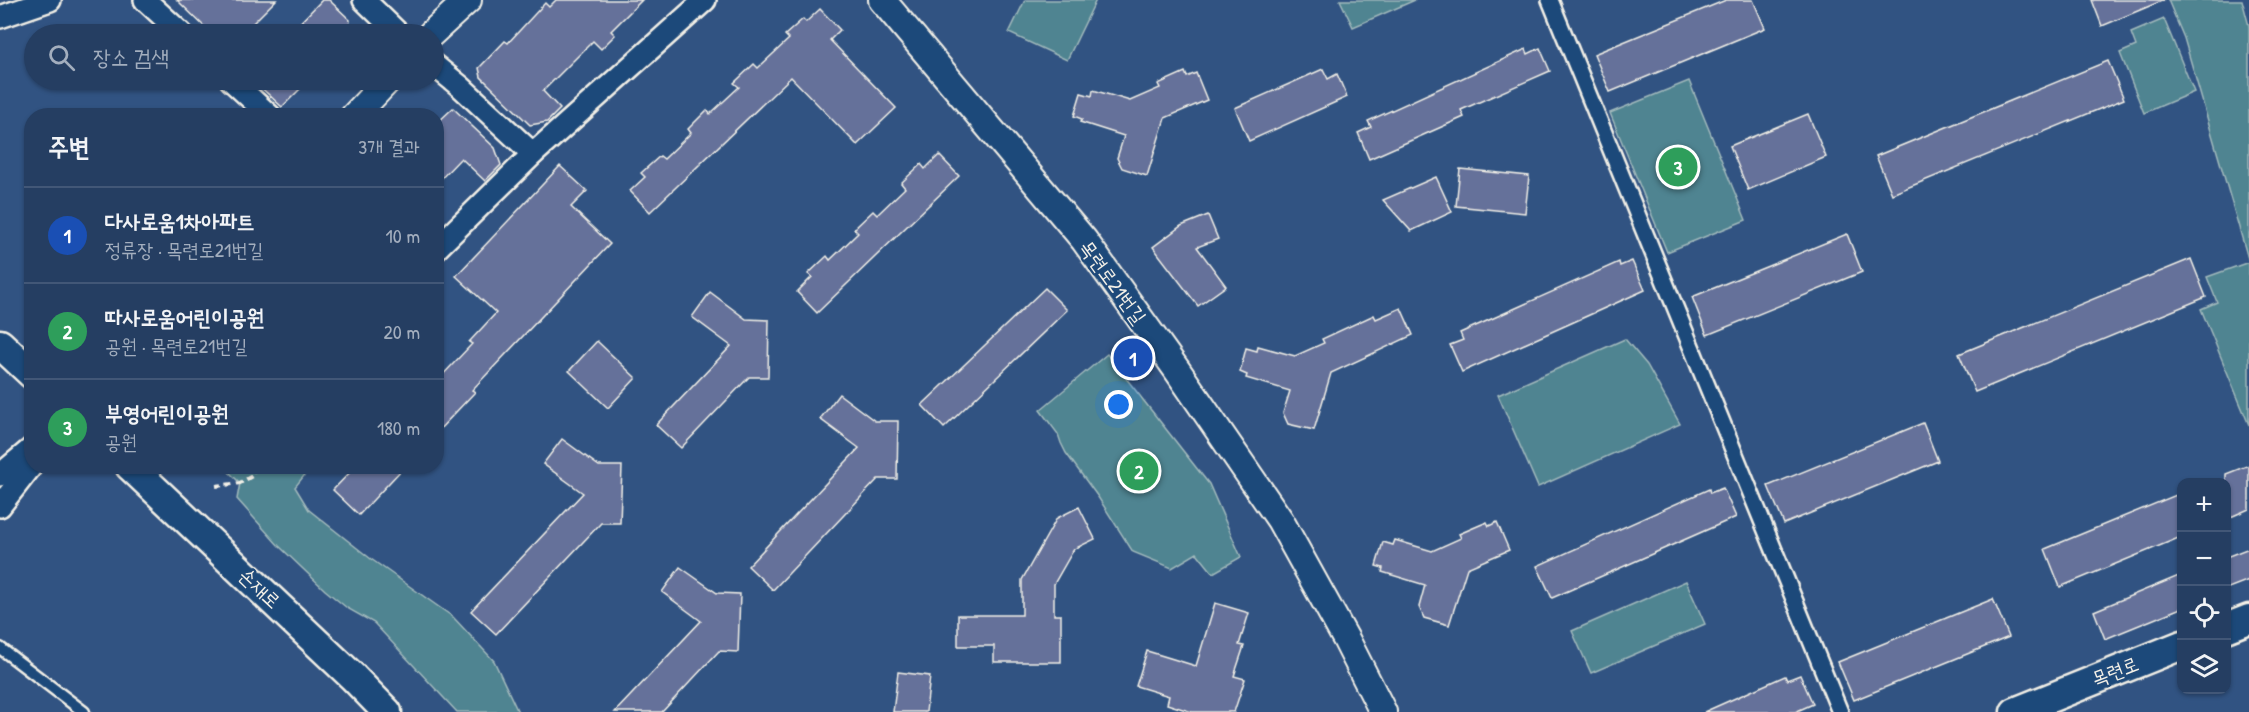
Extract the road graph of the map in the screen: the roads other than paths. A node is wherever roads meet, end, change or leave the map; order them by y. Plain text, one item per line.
1 (50, 0) edge
2 (145, 0) edge
3 (364, 0) edge
4 (468, 0) edge
5 (705, 0) edge
6 (882, 0) edge
7 (1550, 0) edge
8 (0, 17) edge
9 (171, 24) edge
10 (389, 24) edge
11 (443, 24) edge
12 (444, 73) edge
13 (242, 90) edge
14 (379, 90) edge
15 (261, 108) edge
16 (362, 108) edge
17 (533, 154) junction
18 (444, 241) edge
19 (0, 344) edge
20 (24, 366) edge
21 (24, 455) edge
22 (25, 474) edge
23 (138, 474) edge
24 (0, 475) edge
25 (0, 506) edge
26 (2249, 619) edge
27 (2231, 626) edge
28 (2177, 647) edge
29 (0, 648) edge
30 (84, 712) edge
31 (387, 712) edge
32 (1383, 712) edge
33 (1840, 712) edge
34 (2015, 712) edge

1 - 8 street
2 - 9 street
3 - 10 street
4 - 11 street
5 - 17 street
6 - 32 street, 목련로21번길
7 - 33 street
12 - 17 street
13 - 15 street
14 - 16 street
17 - 18 street
19 - 20 main road
21 - 24 street
22 - 25 street
23 - 31 main road, 손재로
26 - 27 main road
28 - 34 main road, 목련로
29 - 30 lane

